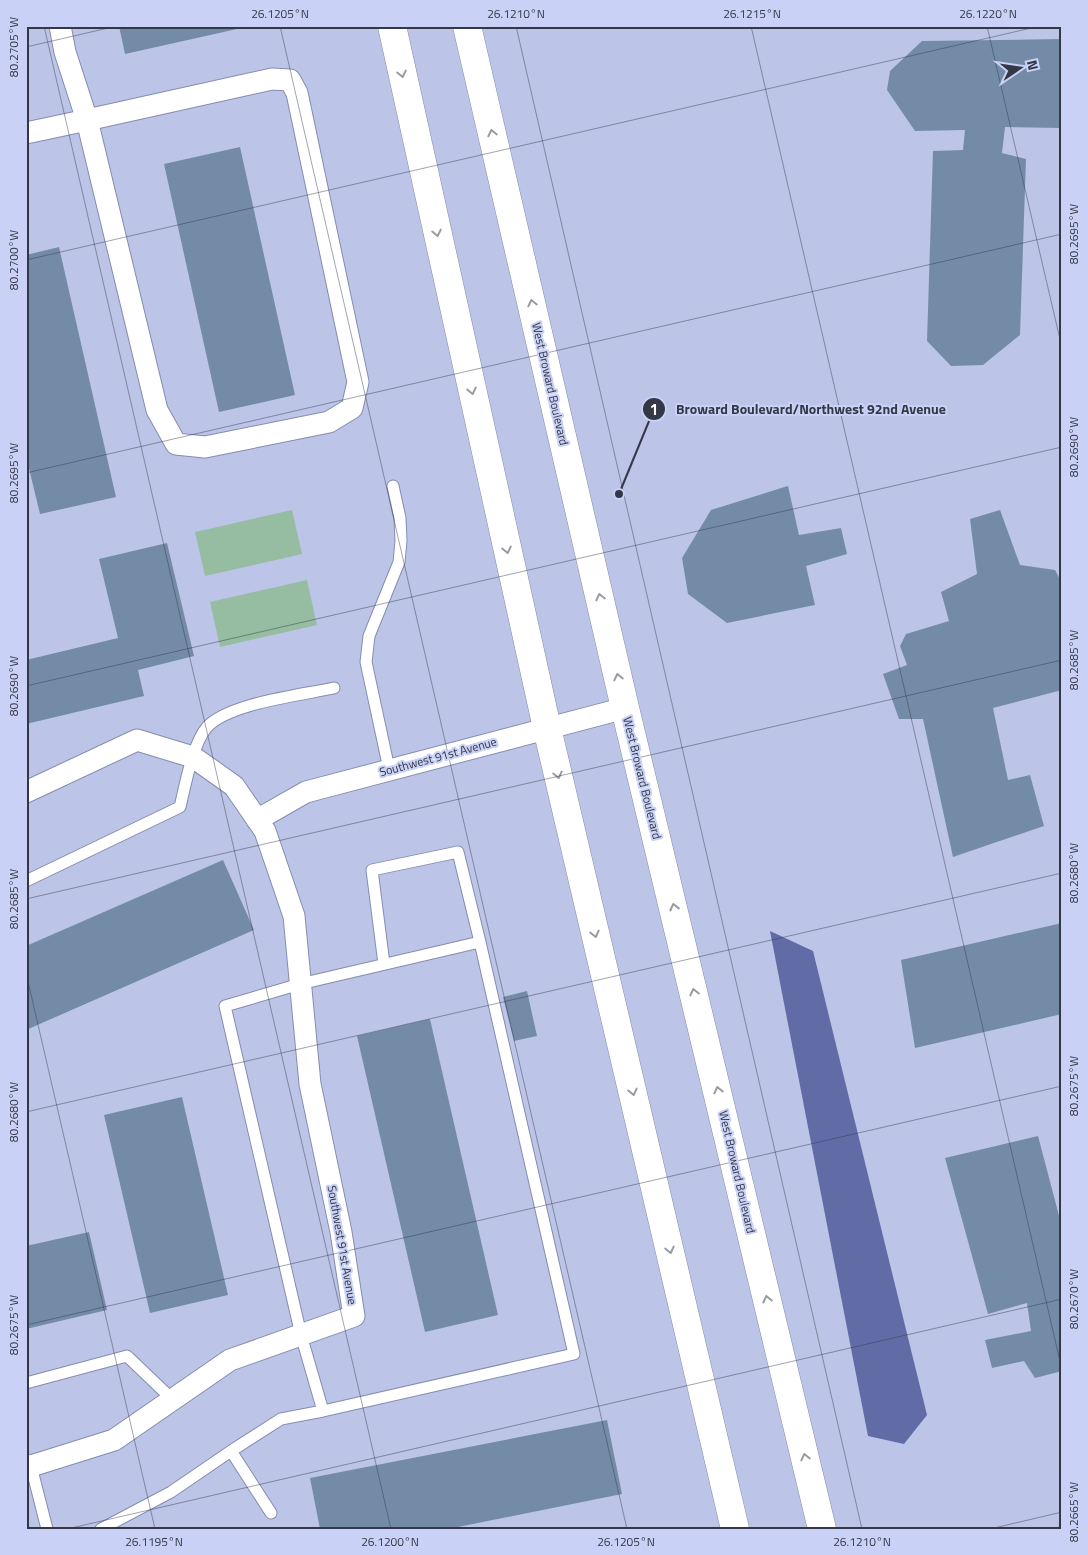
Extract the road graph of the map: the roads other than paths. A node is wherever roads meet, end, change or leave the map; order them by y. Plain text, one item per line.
1 (60, 26) edge
2 (392, 26) edge
3 (467, 26) edge
4 (87, 120) junction
5 (26, 133) edge
6 (393, 486) dead end
7 (334, 688) dead end
8 (625, 708) junction
9 (547, 728) junction
10 (193, 757) junction
11 (389, 770) junction
12 (26, 792) edge
13 (257, 820) junction
14 (26, 881) edge
15 (480, 942) junction
16 (384, 964) junction
17 (300, 984) junction
18 (301, 1335) junction
19 (26, 1383) edge
20 (173, 1400) junction
21 (323, 1411) junction
22 (231, 1451) junction
23 (28, 1465) edge
24 (271, 1513) dead end
25 (47, 1529) edge
26 (101, 1529) edge
27 (736, 1529) edge
28 (822, 1529) edge

1 - 4 street
2 -> 9 main road
8 -> 3 main road, West Broward Boulevard
4 - 4 street
4 - 5 street
6 - 11 lane
7 - 10 lane
8 - 9 street, Southwest 91st Avenue
28 -> 8 main road, West Broward Boulevard
9 - 11 street, Southwest 91st Avenue
9 -> 27 main road
10 - 12 street, Southwest 91st Avenue
10 - 13 street, Southwest 91st Avenue
10 - 14 lane
11 - 13 street, Southwest 91st Avenue
13 - 17 street, Southwest 91st Avenue
15 - 16 lane
15 - 16 lane
15 - 21 lane
16 - 17 lane
17 - 18 street, Southwest 91st Avenue
17 - 18 lane
18 - 20 street, Southwest 91st Avenue
18 - 21 lane
19 - 20 lane
20 - 23 street, Southwest 91st Avenue
21 - 22 lane
22 - 24 lane
22 - 26 lane
23 - 25 lane

